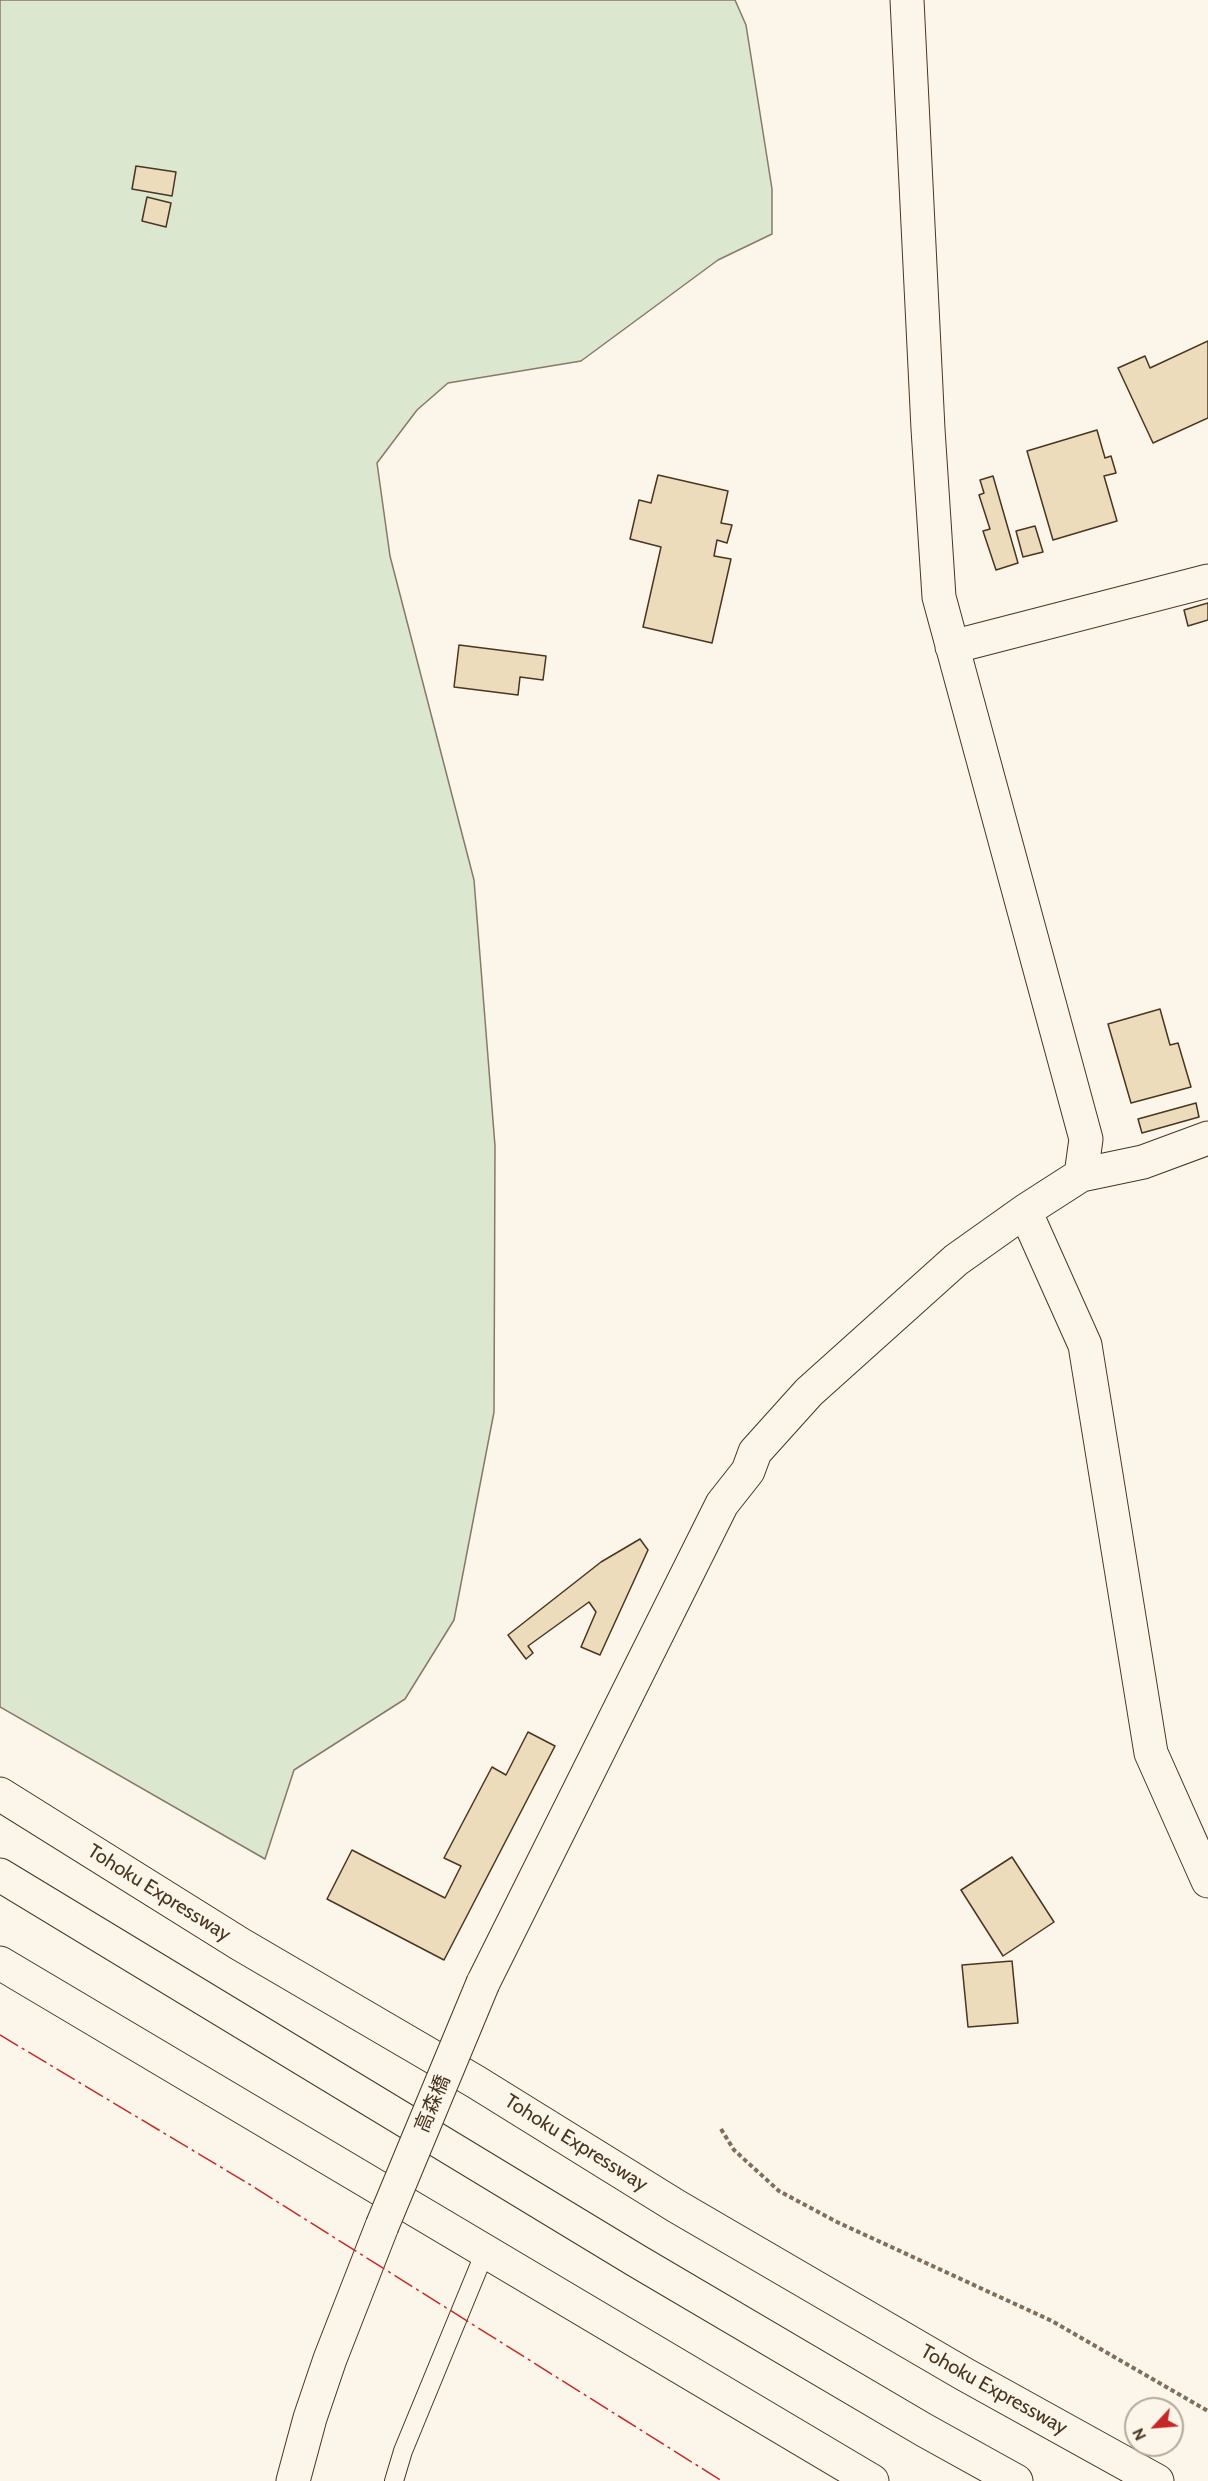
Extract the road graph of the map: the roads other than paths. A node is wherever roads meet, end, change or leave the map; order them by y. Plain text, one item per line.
1 (907, 0) edge
2 (1208, 581) edge
3 (952, 647) junction
4 (1208, 1138) edge
5 (1081, 1175) junction
6 (1025, 1211) junction
7 (0, 1794) edge
8 (0, 1875) edge
9 (1208, 1881) edge
10 (0, 1963) edge
11 (484, 2252) junction
12 (293, 2481) edge
13 (394, 2481) edge
14 (872, 2481) edge
15 (1017, 2481) edge
16 (1157, 2481) edge

1 - 3 main road
2 - 3 main road
3 - 5 main road
4 - 5 main road
5 - 6 main road, 高森橋
6 - 9 main road
6 - 12 main road, 高森橋, bridge
7 - 16 main road, Tohoku Expressway
8 - 15 main road
10 - 11 main road
11 - 13 lane
11 - 14 main road

